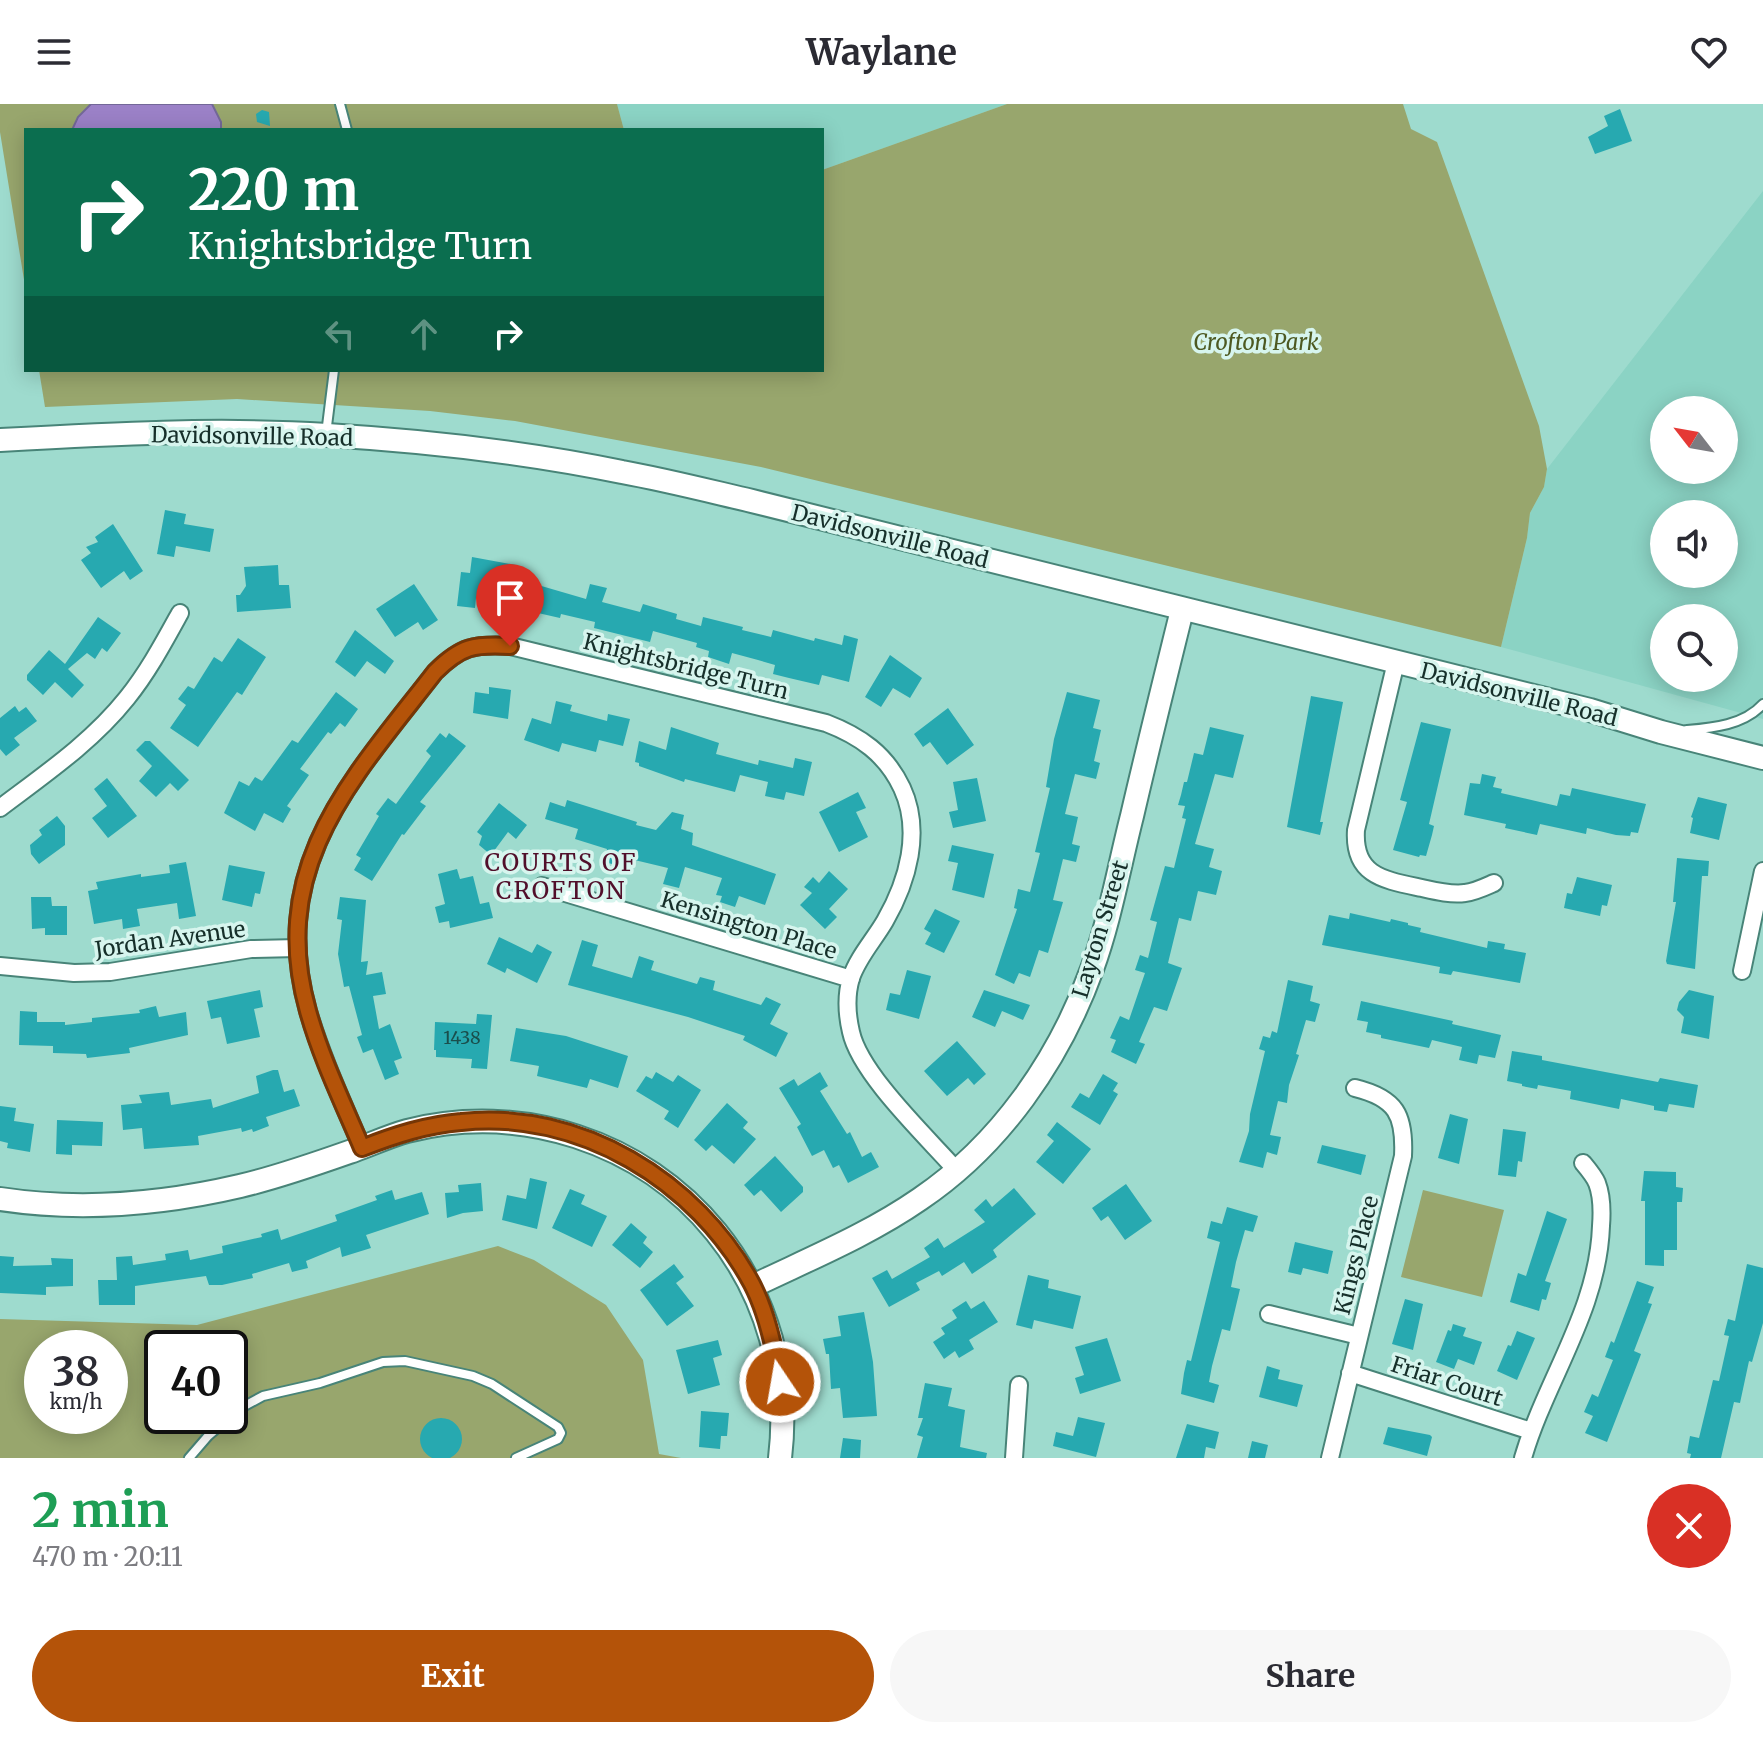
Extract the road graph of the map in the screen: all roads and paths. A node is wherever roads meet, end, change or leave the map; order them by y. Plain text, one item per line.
1 (340, 104) edge
2 (346, 128) edge
3 (334, 372) edge
4 (326, 435) junction
5 (0, 440) edge
6 (1182, 610) junction
7 (180, 613) dead end
8 (1396, 662) junction
9 (1763, 704) edge
10 (1661, 732) junction
11 (1763, 758) edge
12 (0, 808) edge
13 (1763, 871) edge
14 (1494, 883) dead end
15 (542, 886) dead end
16 (298, 948) junction
17 (0, 966) edge
18 (1742, 971) dead end
19 (851, 979) junction
20 (1355, 1088) dead end
21 (362, 1148) junction
22 (1583, 1163) dead end
23 (957, 1171) junction
24 (0, 1199) edge
25 (753, 1286) junction
26 (1269, 1314) dead end
27 (1359, 1336) junction
28 (1350, 1373) junction
29 (1019, 1385) dead end
30 (1531, 1431) junction
31 (189, 1458) edge
32 (516, 1458) edge
33 (780, 1458) edge
34 (1014, 1458) edge
35 (1330, 1458) edge
36 (1523, 1458) edge

1 - 2 lane
3 - 4 lane
4 - 5 street, Davidsonville Road
4 - 6 street, Davidsonville Road
6 - 8 street, Davidsonville Road
6 - 23 street, Layton Street
7 - 12 street
8 - 10 street, Davidsonville Road
8 - 14 street
9 - 10 lane
10 - 11 street, Davidsonville Road
13 - 18 street
15 - 19 street, Kensington Place
16 - 17 street, Jordan Avenue
16 - 19 street, Knightsbridge Turn
16 - 21 street, Knightsbridge Turn
19 - 23 street, Knightsbridge Turn
20 - 27 street, Kings Place
21 - 24 street
21 - 25 street
22 - 30 street
23 - 25 street, Layton Street
25 - 33 street
26 - 27 street
27 - 28 street, Kings Place
28 - 30 street, Friar Court
28 - 35 street, Kings Place
29 - 34 street
30 - 36 street
31 - 32 lane

